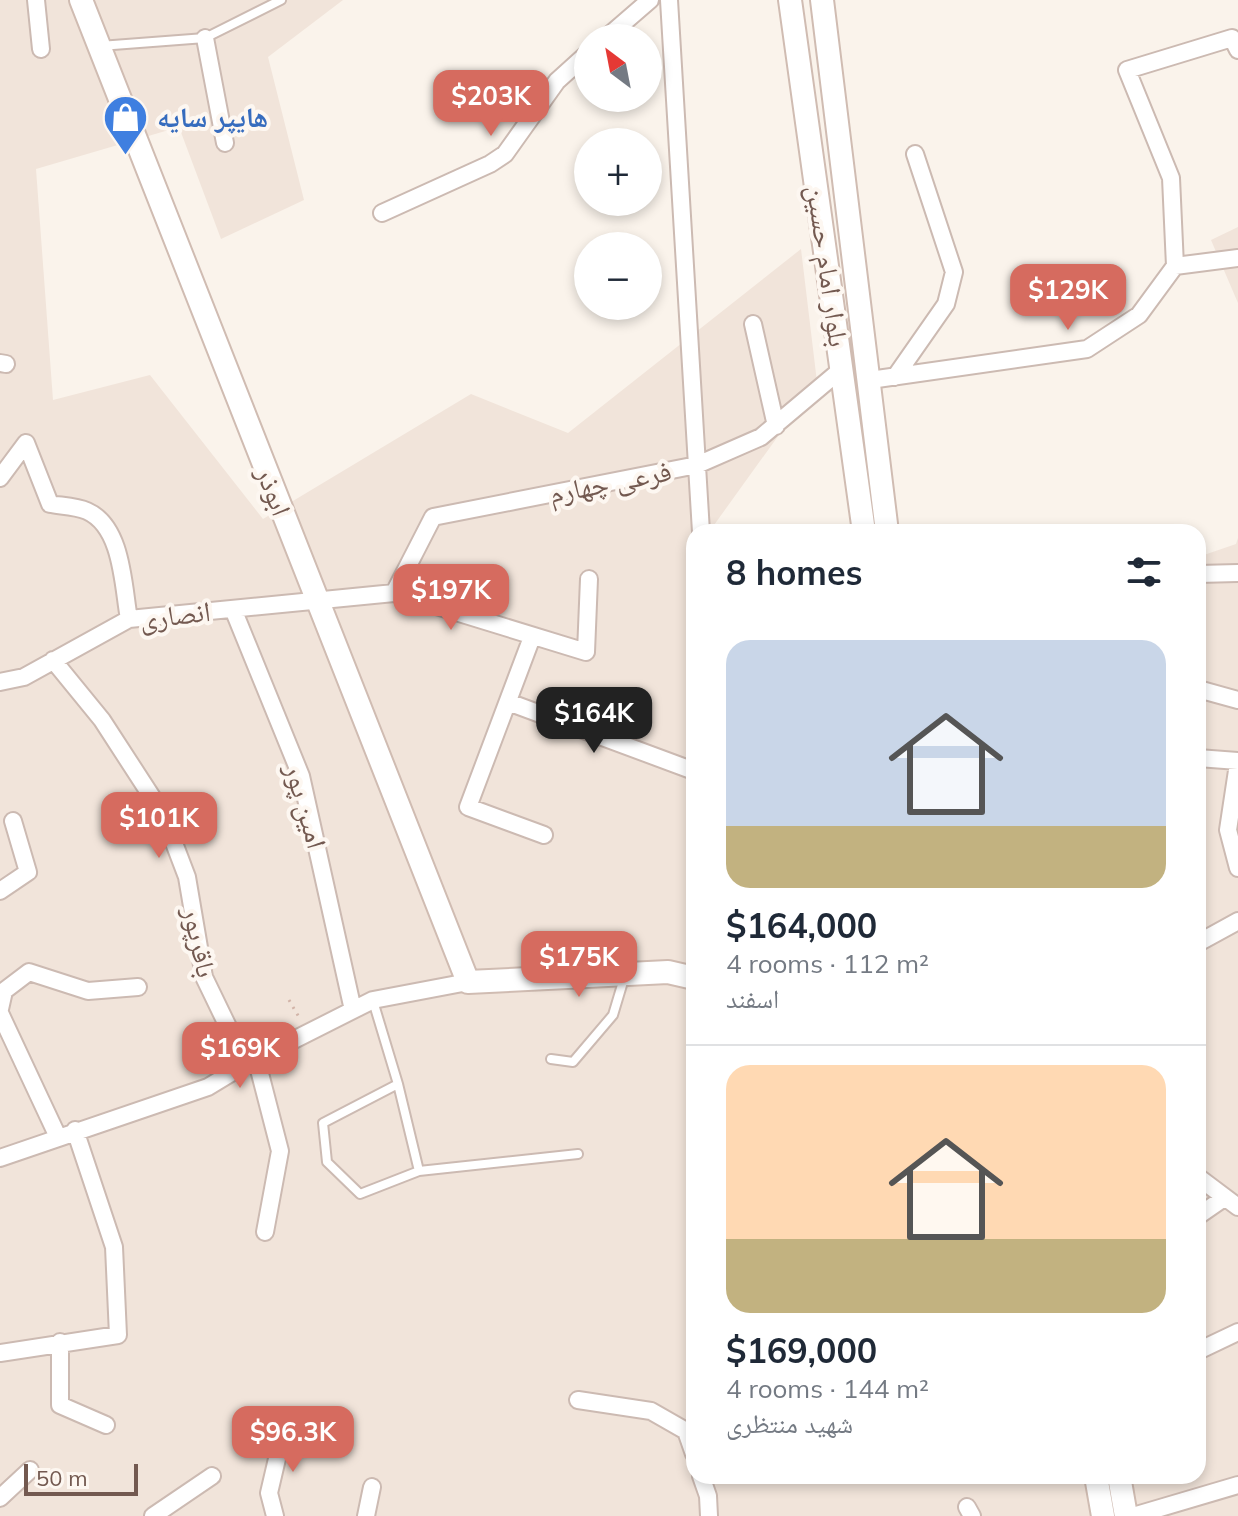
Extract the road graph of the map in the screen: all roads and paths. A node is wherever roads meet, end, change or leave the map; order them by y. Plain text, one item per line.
1 (36, 0) edge
2 (81, 0) edge
3 (281, 0) edge
4 (650, 0) edge
5 (669, 0) edge
6 (790, 0) edge
7 (822, 0) edge
8 (622, 24) edge
9 (205, 38) junction
10 (99, 46) junction
11 (41, 49) dead end
12 (1238, 50) edge
13 (574, 66) edge
14 (225, 143) dead end
15 (915, 154) dead end
16 (382, 213) dead end
17 (1238, 258) edge
18 (1175, 266) junction
19 (753, 324) dead end
20 (843, 368) junction
21 (895, 377) junction
22 (870, 380) junction
23 (776, 426) junction
24 (697, 465) junction
25 (0, 478) edge
26 (701, 524) edge
27 (863, 524) edge
28 (886, 524) edge
29 (1238, 573) edge
30 (1206, 574) edge
31 (589, 579) dead end
32 (394, 593) junction
33 (317, 600) junction
34 (233, 609) junction
35 (129, 619) junction
36 (532, 637) junction
37 (53, 660) junction
38 (0, 682) edge
39 (1206, 691) edge
40 (1238, 700) edge
41 (508, 702) junction
42 (1206, 759) edge
43 (1238, 763) edge
44 (686, 768) edge
45 (13, 821) dead end
46 (544, 835) dead end
47 (1238, 868) edge
48 (0, 891) edge
49 (1236, 927) edge
50 (1206, 940) edge
51 (626, 974) junction
52 (686, 976) edge
53 (468, 982) junction
54 (138, 987) dead end
55 (289, 1000) dead end
56 (373, 1000) junction
57 (353, 1010) junction
58 (0, 1011) edge
59 (308, 1032) junction
60 (551, 1059) dead end
61 (251, 1061) junction
62 (398, 1084) junction
63 (75, 1130) junction
64 (58, 1137) junction
65 (578, 1154) dead end
66 (0, 1158) edge
67 (419, 1171) junction
68 (1206, 1183) edge
69 (1231, 1203) edge
70 (1206, 1213) edge
71 (265, 1232) dead end
72 (1238, 1332) edge
73 (60, 1342) junction
74 (1206, 1347) edge
75 (0, 1353) edge
76 (578, 1400) dead end
77 (106, 1425) dead end
78 (686, 1431) edge
79 (283, 1433) dead end
80 (30, 1470) dead end
81 (212, 1476) dead end
82 (704, 1484) edge
83 (1097, 1484) edge
84 (1120, 1484) edge
85 (1238, 1485) edge
86 (372, 1487) dead end
87 (0, 1498) edge
88 (153, 1516) edge
89 (275, 1516) edge
90 (366, 1516) edge
91 (709, 1516) edge
92 (1103, 1516) edge
93 (1126, 1516) edge
94 (1133, 1516) edge

1 - 11 street
2 - 10 street, ابوذر
3 - 9 lane
4 - 8 street
5 - 24 street
6 - 20 street, بلوار امام حسین
7 - 22 street, بلوار امام حسین
9 - 10 lane
9 - 14 street
10 - 33 street, ابوذر
12 - 18 street
13 - 16 street
15 - 21 street
17 - 18 street
18 - 21 street
19 - 23 street
20 - 23 street, فرعی چهارم
20 - 27 street, بلوار امام حسین
21 - 22 street
22 - 28 street, بلوار امام حسین
23 - 24 street, فرعی چهارم
24 - 26 street
24 - 32 street, فرعی چهارم
25 - 35 street
29 - 30 street
31 - 36 street
32 - 33 street, انصاری
32 - 36 street
33 - 34 street, انصاری
33 - 53 street, ابوذر
34 - 35 street, انصاری
34 - 57 street, امین پور
35 - 37 street, انصاری
36 - 41 street
37 - 38 street, انصاری
37 - 61 street, باقرپور
39 - 40 street
41 - 44 street
41 - 46 street
42 - 43 street
43 - 47 street
45 - 48 street
49 - 50 street
51 - 52 street
51 - 53 street
51 - 60 lane
53 - 56 street
54 - 58 street
55 - 59 path
56 - 57 street
56 - 62 lane
57 - 59 street
58 - 64 street
59 - 61 street
61 - 63 street
61 - 71 street, باقرپور
62 - 67 lane
62 - 67 lane
63 - 64 street
63 - 73 street
64 - 66 street
65 - 67 lane
68 - 69 street
69 - 70 street
72 - 74 street
73 - 75 street
73 - 77 street
76 - 78 street
79 - 89 street
80 - 87 street
81 - 88 street
82 - 91 street
83 - 92 street
84 - 93 street
85 - 94 street
86 - 90 street

